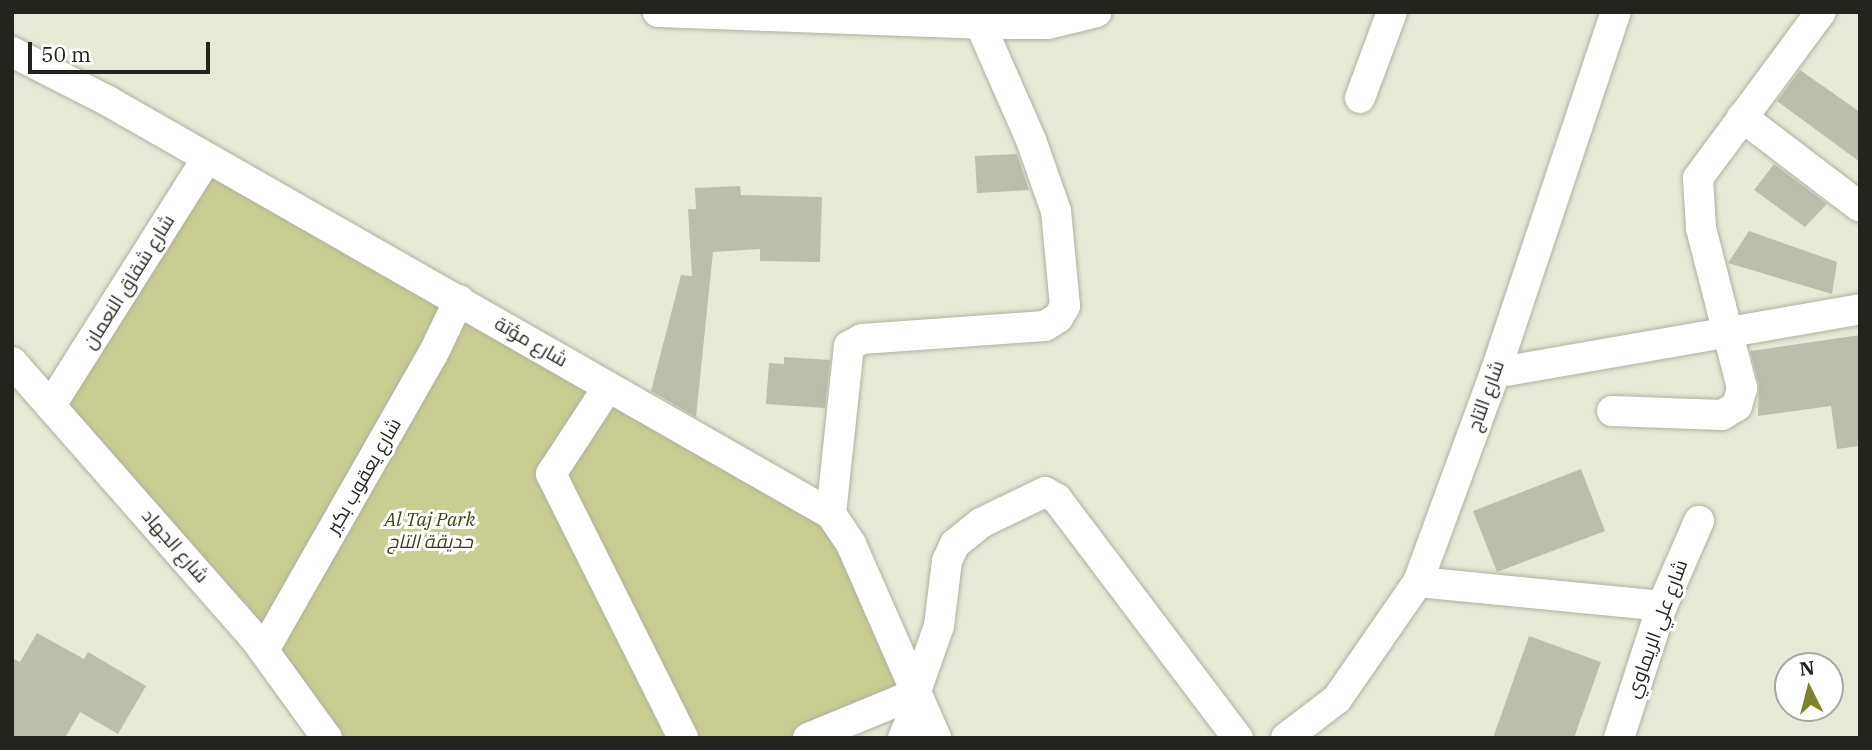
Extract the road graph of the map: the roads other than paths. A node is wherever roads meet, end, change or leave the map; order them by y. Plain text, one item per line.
1 (658, 12) edge
2 (1097, 12) edge
3 (1392, 12) edge
4 (1616, 12) edge
5 (1822, 12) edge
6 (980, 24) junction
7 (12, 52) edge
8 (1360, 97) dead end
9 (1742, 117) junction
10 (206, 159) junction
11 (1860, 207) edge
12 (459, 300) junction
13 (1860, 309) edge
14 (1728, 332) junction
15 (12, 362) edge
16 (1495, 373) junction
17 (608, 387) junction
18 (51, 405) junction
19 (1612, 411) dead end
20 (831, 514) junction
21 (1699, 521) dead end
22 (1418, 582) junction
23 (1662, 606) junction
24 (264, 650) junction
25 (916, 698) junction
26 (327, 738) edge
27 (683, 738) edge
28 (807, 738) edge
29 (903, 738) edge
30 (936, 738) edge
31 (1238, 738) edge
32 (1286, 738) edge
33 (1619, 738) edge

1 - 6 street
2 - 6 street
3 - 8 street
4 - 16 street, شارع التاج
5 - 9 street
6 - 20 street
7 - 10 street, شارع مؤتة
9 - 11 street
9 - 14 street
10 - 12 street, شارع مؤتة
10 - 18 street, شارع شقاق النعمان
12 - 17 street, شارع مؤتة
12 - 24 street, شارع يعقوب بكير
13 - 14 street
14 - 16 street
14 - 19 street
15 - 18 street, شارع الجهاد
16 - 22 street, شارع التاج
17 - 20 street, شارع مؤتة
17 - 27 street
18 - 24 street, شارع الجهاد
20 - 25 street, شارع مؤتة
21 - 23 street, شارع علي الريماوي
22 - 23 street
22 - 32 street, شارع التاج
23 - 33 street, شارع علي الريماوي
24 - 26 street, شارع الجهاد
25 - 28 street
25 - 29 street
25 - 30 street, شارع مؤتة
25 - 31 street

